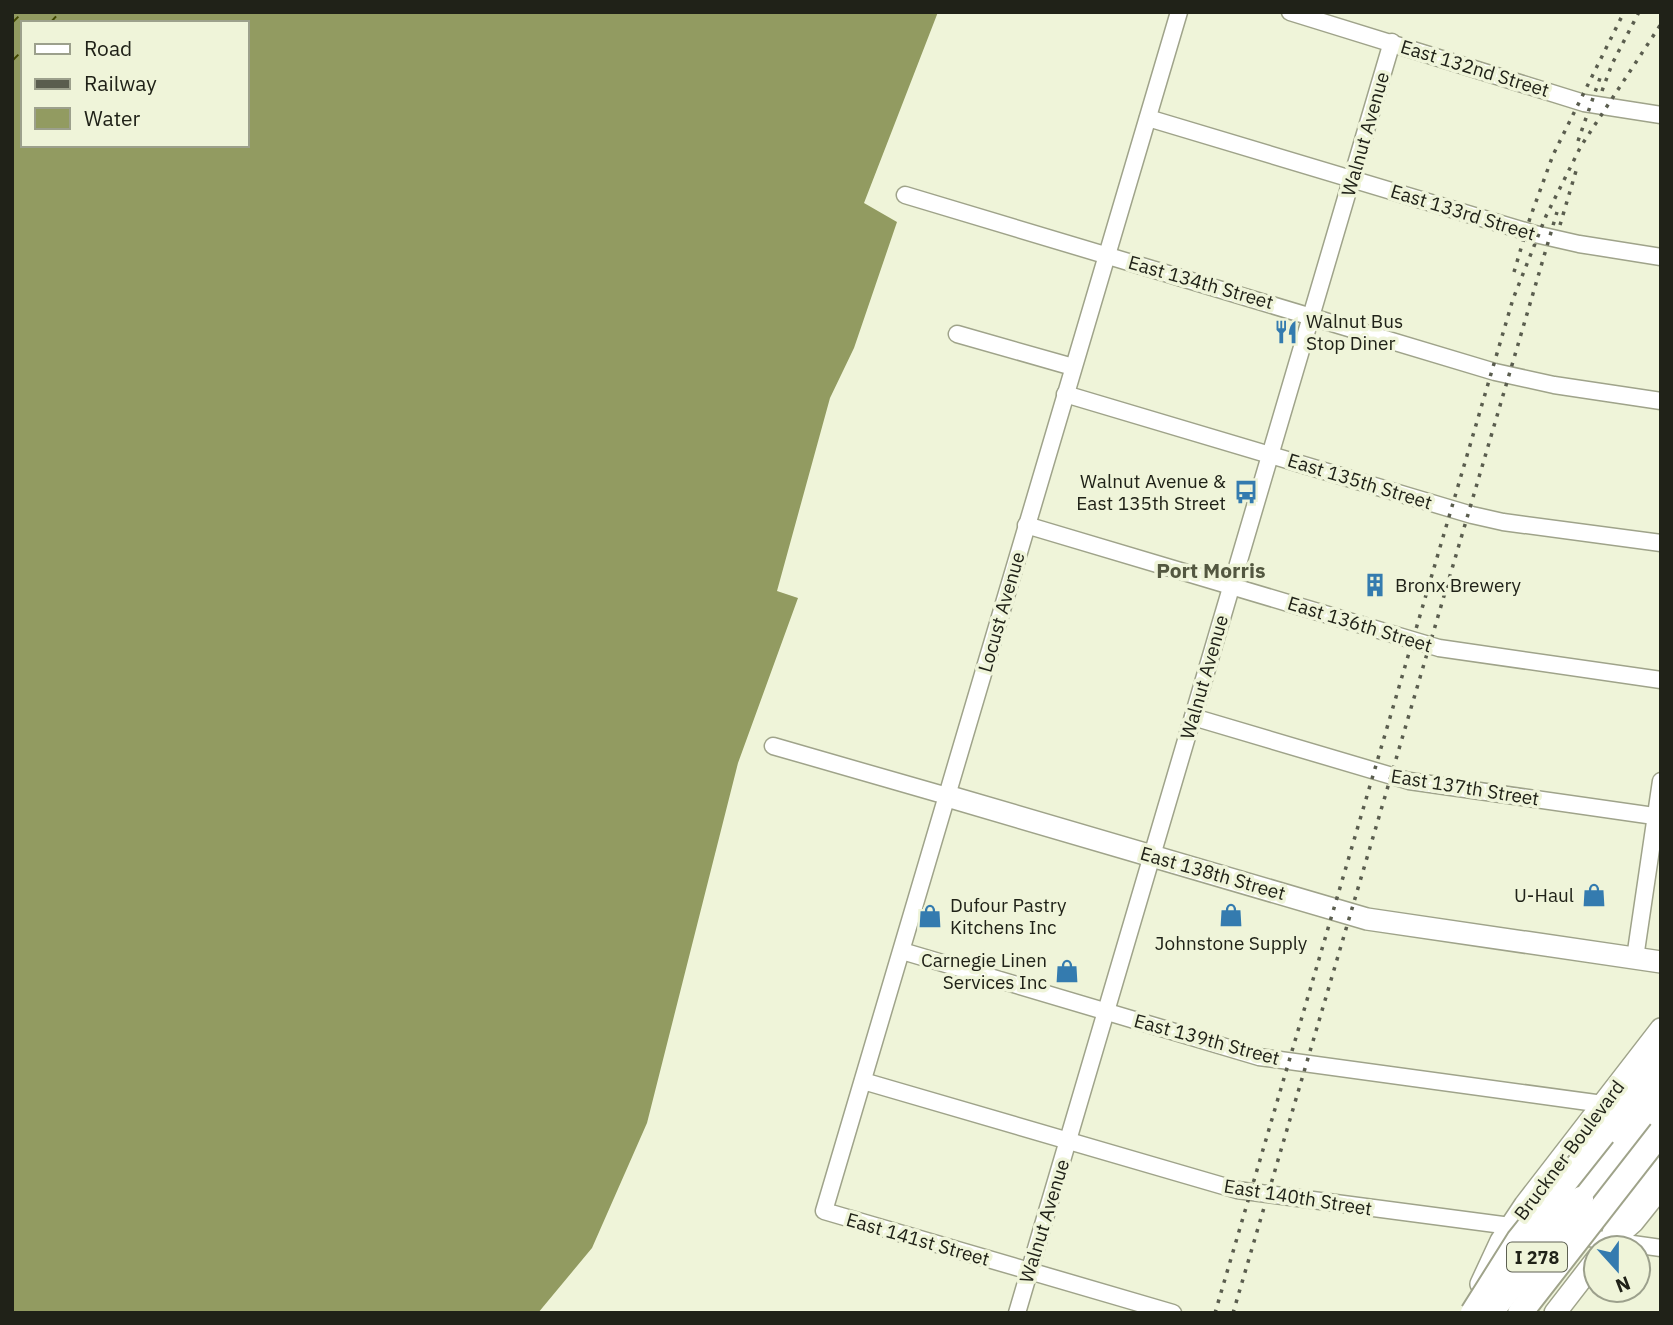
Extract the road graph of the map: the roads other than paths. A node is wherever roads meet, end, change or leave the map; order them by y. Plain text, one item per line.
1 (1180, 12) edge
2 (1290, 12) edge
3 (1392, 42) junction
4 (1661, 115) edge
5 (1148, 118) junction
6 (1352, 178) junction
7 (905, 195) dead end
8 (1107, 255) junction
9 (1661, 257) edge
10 (1312, 315) junction
11 (957, 334) dead end
12 (1073, 367) junction
13 (1065, 394) junction
14 (1661, 401) edge
15 (1270, 454) junction
16 (1026, 525) junction
17 (1661, 543) edge
18 (1231, 585) junction
19 (1661, 680) edge
20 (1193, 717) junction
21 (773, 746) dead end
22 (1661, 781) edge
23 (947, 796) junction
24 (1658, 816) edge
25 (1152, 855) junction
26 (902, 951) junction
27 (1635, 958) junction
28 (1661, 962) edge
29 (1106, 1011) junction
30 (1661, 1029) edge
31 (1661, 1057) edge
32 (863, 1081) junction
33 (1661, 1087) edge
34 (1661, 1101) edge
35 (1603, 1104) junction
36 (1661, 1111) edge
37 (1661, 1132) edge
38 (1068, 1140) junction
39 (1661, 1163) edge
40 (1661, 1187) edge
41 (1581, 1199) junction
42 (824, 1212) joint
43 (1511, 1226) junction
44 (1565, 1234) junction
45 (1612, 1234) edge
46 (1619, 1234) edge
47 (1582, 1238) edge
48 (1029, 1271) junction
49 (1582, 1278) edge
50 (1017, 1313) edge
51 (1173, 1313) edge
52 (1466, 1313) edge
53 (1473, 1313) edge
54 (1490, 1313) edge
55 (1507, 1313) edge
56 (1520, 1313) edge
57 (1555, 1313) edge

1 - 5 street, Locust Avenue
2 - 3 street, East 132nd Street
3 - 4 street, East 132nd Street
3 - 6 street, Walnut Avenue
5 - 6 street, East 133rd Street
5 - 8 street, Locust Avenue
6 - 9 street, East 133rd Street
6 - 10 street, Walnut Avenue
7 - 8 street, East 134th Street
8 - 10 street, East 134th Street
8 - 12 street, Locust Avenue
10 - 14 street, East 134th Street
10 - 15 street, Walnut Avenue
11 - 12 street
12 - 13 street, Locust Avenue
13 - 15 street, East 135th Street
13 - 16 street, Locust Avenue
15 - 17 street, East 135th Street
15 - 18 street, Walnut Avenue
16 - 18 street, East 136th Street
16 - 23 street, Locust Avenue
18 - 19 street, East 136th Street
18 - 20 street, Walnut Avenue
20 - 24 street, East 137th Street
20 - 25 street, Walnut Avenue
21 - 23 street, East 138th Street
22 - 24 street
23 - 25 main road, East 138th Street
23 - 26 street, Locust Avenue
24 - 27 street
25 - 27 main road, East 138th Street
25 - 29 street, Walnut Avenue
26 - 29 street, East 139th Street
26 - 32 street, Locust Avenue
27 - 28 main road, East 138th Street
29 - 35 street, East 139th Street
29 - 38 street, Walnut Avenue
30 - 35 main road, Bruckner Boulevard
31 - 53 highway, bridge
32 - 38 street, East 140th Street
32 - 42 street, Locust Avenue
33 - 41 highway, I 278
34 - 41 highway
35 - 43 main road, Bruckner Boulevard
36 - 44 main road
37 - 56 highway, I 278, bridge
38 - 43 street, East 140th Street
38 - 48 street, Walnut Avenue
39 - 45 main road
40 - 46 main road
41 - 54 highway, I 278, bridge
42 - 48 street, East 141st Street
43 - 44 street, East 140th Street
43 - 52 main road, Bruckner Boulevard
44 - 47 street, East 140th Street
44 - 55 main road
48 - 50 street, Walnut Avenue
48 - 51 street, East 141st Street
49 - 57 main road

